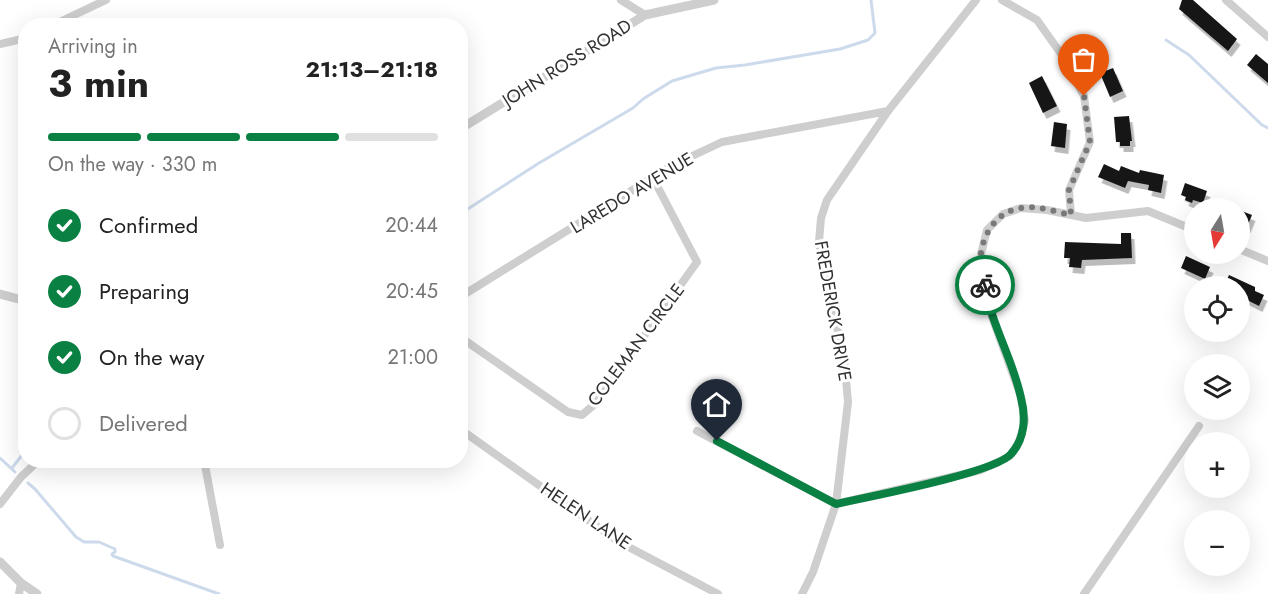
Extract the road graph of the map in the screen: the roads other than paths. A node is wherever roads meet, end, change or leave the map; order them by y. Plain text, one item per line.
1 (106, 0) edge
2 (621, 0) edge
3 (714, 0) edge
4 (976, 0) edge
5 (1002, 0) edge
6 (1226, 0) edge
7 (645, 15) junction
8 (68, 18) edge
9 (1268, 37) edge
10 (18, 40) edge
11 (0, 44) edge
12 (888, 111) junction
13 (468, 124) edge
14 (653, 178) junction
15 (1071, 215) junction
16 (1184, 226) edge
17 (1250, 254) edge
18 (1268, 261) edge
19 (468, 292) edge
20 (0, 294) edge
21 (18, 299) edge
22 (468, 343) edge
23 (1199, 426) dead end
24 (697, 431) dead end
25 (468, 435) edge
26 (31, 468) edge
27 (206, 468) edge
28 (0, 504) edge
29 (836, 504) junction
30 (220, 545) dead end
31 (0, 562) edge
32 (21, 584) junction
33 (19, 594) edge
34 (37, 594) edge
35 (718, 594) edge
36 (802, 594) edge
37 (1084, 594) edge

1 - 8 street
2 - 7 street
3 - 7 street, JOHN ROSS ROAD
4 - 12 street, FREDERICK DRIVE
5 - 15 street
6 - 9 street
7 - 13 street, JOHN ROSS ROAD
10 - 11 street
12 - 14 street, LAREDO AVENUE
12 - 29 street, FREDERICK DRIVE
14 - 19 street, LAREDO AVENUE
14 - 22 street, COLEMAN CIRCLE
15 - 16 street
15 - 29 street
17 - 18 street
20 - 21 street
23 - 37 street
24 - 29 street
25 - 35 street, HELEN LANE
26 - 28 street
27 - 30 street
29 - 36 street, FREDERICK DRIVE
31 - 32 street
32 - 33 street
32 - 34 street

